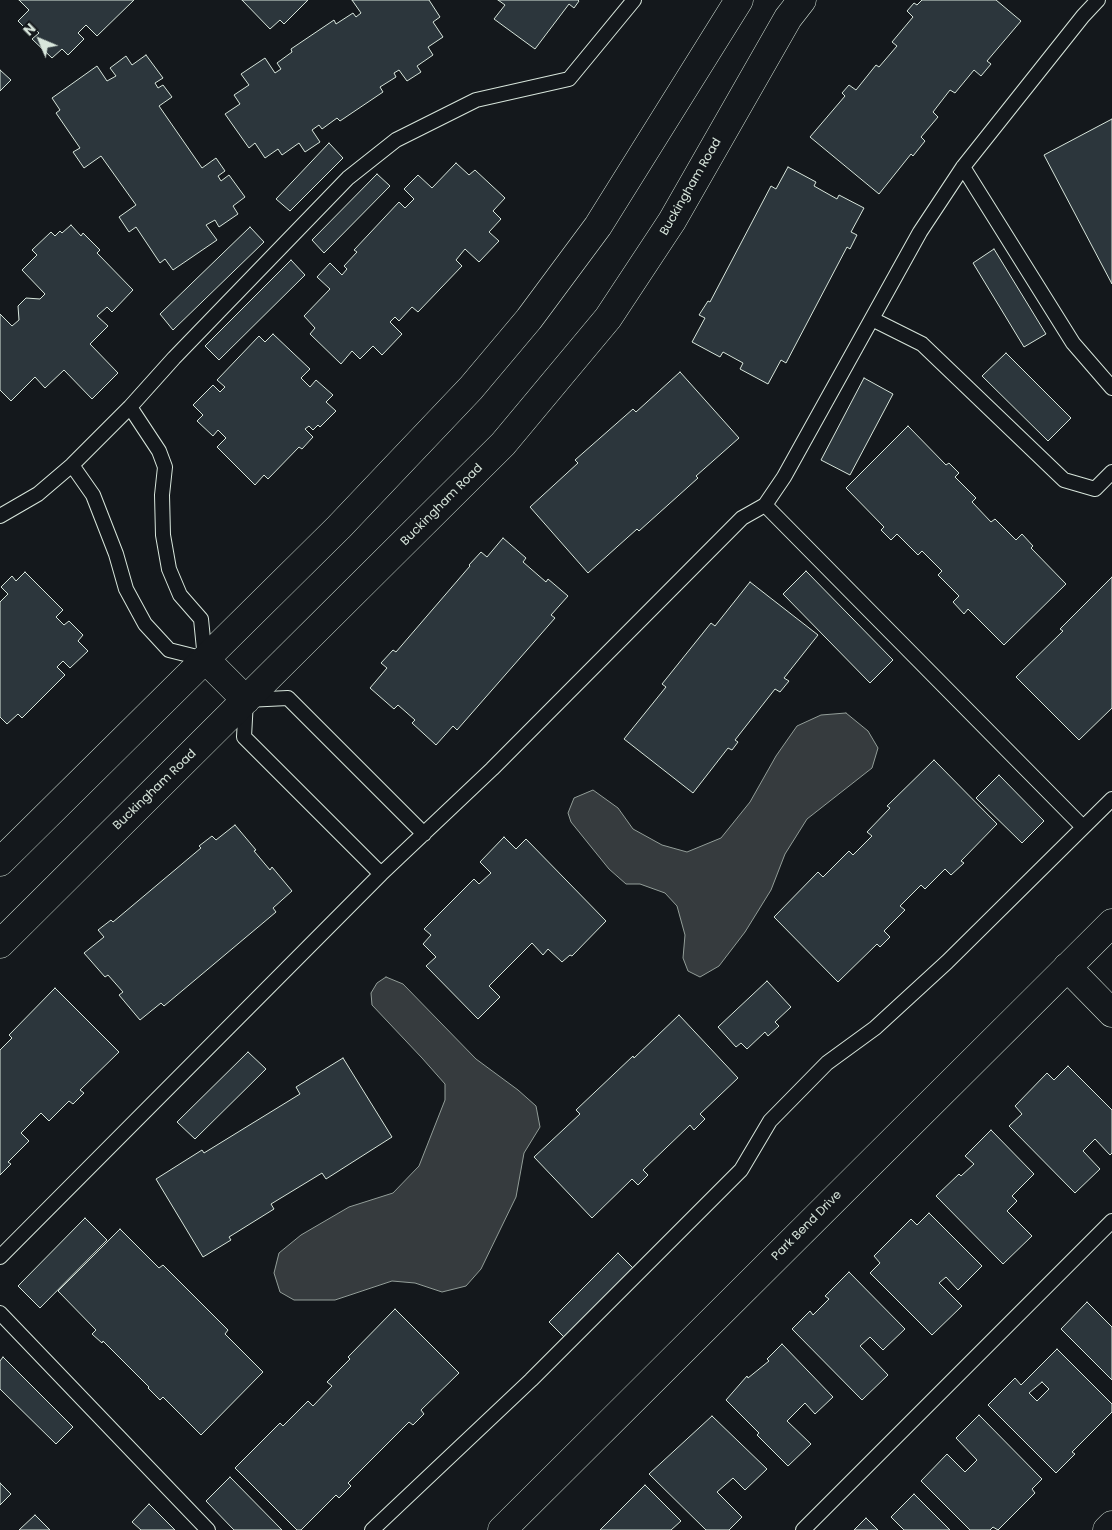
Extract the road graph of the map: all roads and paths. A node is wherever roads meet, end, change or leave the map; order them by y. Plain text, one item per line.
1 (634, 0) edge
2 (738, 0) edge
3 (802, 0) edge
4 (1098, 0) edge
5 (964, 167) junction
6 (872, 319) junction
7 (1112, 388) edge
8 (130, 407) junction
9 (72, 465) junction
10 (1112, 472) edge
11 (765, 505) junction
12 (0, 516) edge
13 (204, 659) junction
14 (246, 700) junction
15 (1112, 799) edge
16 (1083, 827) junction
17 (424, 834) junction
18 (0, 862) edge
19 (381, 874) junction
20 (1112, 922) edge
21 (0, 944) edge
22 (1067, 967) junction
23 (1112, 1013) edge
24 (1112, 1221) edge
25 (0, 1257) edge
26 (0, 1313) edge
27 (1112, 1525) edge
28 (208, 1530) edge
29 (372, 1530) edge
30 (502, 1530) edge
31 (803, 1530) edge
32 (1107, 1530) edge

1 - 8 lane
2 - 13 street
3 - 14 street, Buckingham Road
4 - 5 lane
5 - 6 lane
5 - 7 lane
6 - 10 lane
6 - 11 lane
8 - 9 lane
8 - 13 lane
9 - 12 lane
9 - 13 lane
11 - 16 lane
11 - 17 lane
13 - 14 street
13 - 18 street
14 - 17 lane
14 - 19 lane
14 - 21 street, Buckingham Road
15 - 16 lane
16 - 29 lane
17 - 19 lane
19 - 25 lane
20 - 22 street, Park Bend Drive
22 - 23 street
22 - 30 street, Park Bend Drive
24 - 31 lane
26 - 28 lane
27 - 32 street

